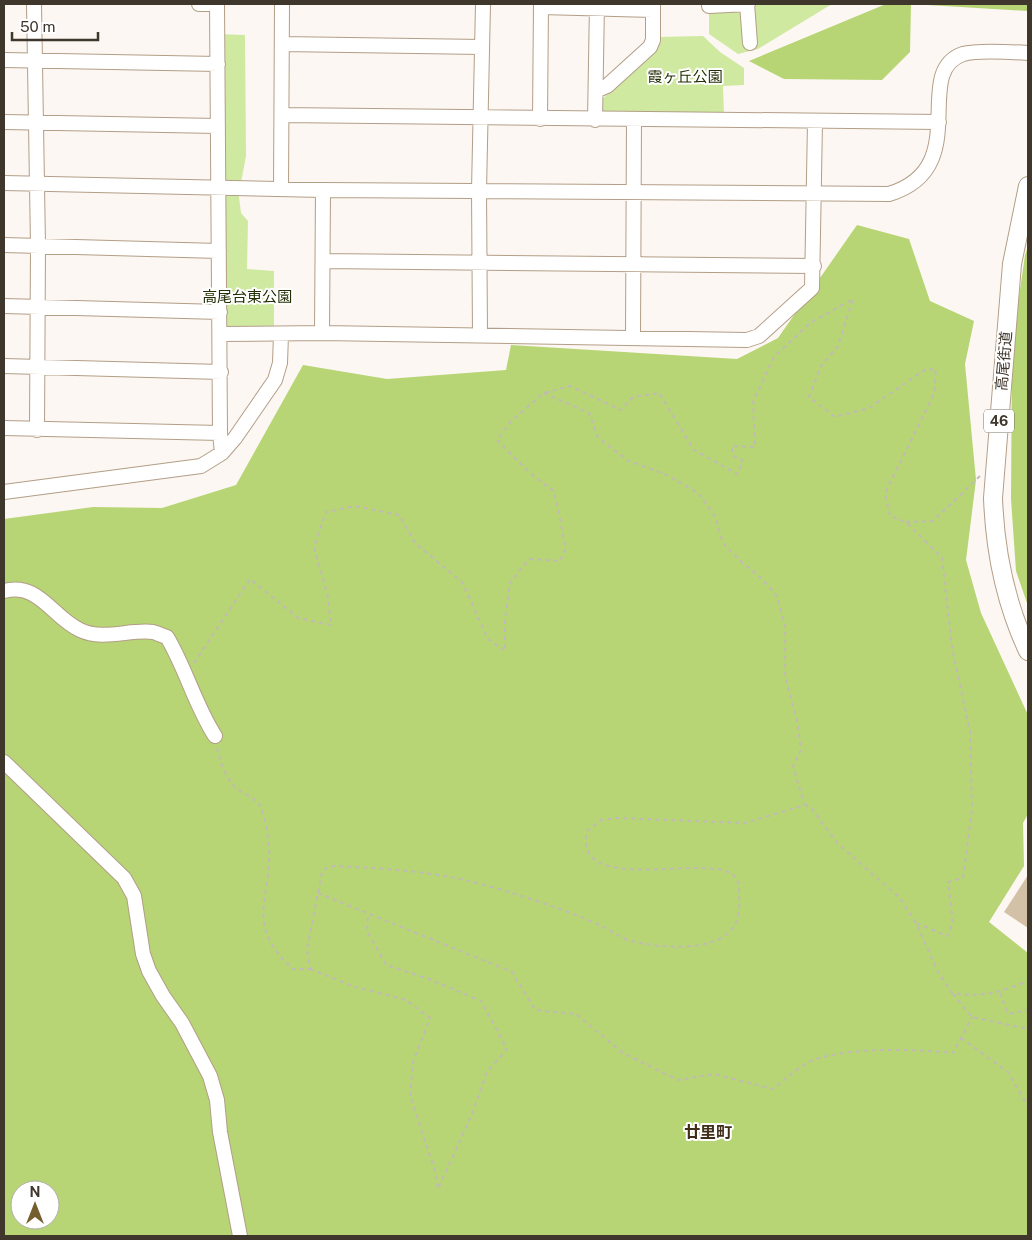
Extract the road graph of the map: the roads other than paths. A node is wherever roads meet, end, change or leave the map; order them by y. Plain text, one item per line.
1 (34, 4) edge
2 (199, 4) edge
3 (217, 4) edge
4 (282, 4) edge
5 (483, 4) edge
6 (747, 4) edge
7 (541, 6) edge
8 (597, 6) edge
9 (709, 6) dead end
10 (653, 7) edge
11 (750, 43) dead end
12 (282, 44) junction
13 (482, 47) junction
14 (1028, 52) edge
15 (4, 60) edge
16 (35, 60) junction
17 (218, 64) junction
18 (596, 91) junction
19 (282, 115) junction
20 (480, 117) junction
21 (540, 119) junction
22 (634, 119) junction
23 (595, 120) junction
24 (4, 122) edge
25 (815, 122) junction
26 (939, 122) junction
27 (36, 123) junction
28 (218, 126) junction
29 (4, 183) edge
30 (37, 184) junction
31 (1028, 186) edge
32 (219, 188) junction
33 (281, 189) junction
34 (323, 190) junction
35 (479, 190) junction
36 (634, 192) junction
37 (814, 194) junction
38 (4, 245) edge
39 (38, 245) junction
40 (220, 251) junction
41 (323, 261) junction
42 (479, 263) junction
43 (633, 265) junction
44 (814, 266) junction
45 (4, 306) edge
46 (38, 307) junction
47 (220, 312) junction
48 (322, 333) junction
49 (220, 334) junction
50 (281, 335) junction
51 (480, 335) junction
52 (633, 337) junction
53 (4, 366) edge
54 (38, 366) junction
55 (221, 372) junction
56 (4, 428) edge
57 (38, 430) junction
58 (220, 433) junction
59 (222, 453) junction
60 (4, 492) edge
61 (4, 591) edge
62 (1028, 651) edge
63 (215, 736) road end
64 (4, 762) edge
65 (240, 1236) edge

1 - 16 street
2 - 3 street
3 - 17 street
4 - 12 street
5 - 13 street
6 - 9 street
6 - 11 street
7 - 8 street
7 - 21 street
8 - 10 street
8 - 18 street
10 - 18 street
12 - 13 street
12 - 19 street
13 - 20 street
14 - 26 street
15 - 16 street
16 - 17 street
16 - 27 street
17 - 28 street
18 - 23 street
19 - 20 street
19 - 33 street
20 - 21 street
20 - 35 street
21 - 23 street
22 - 23 street
22 - 25 street
22 - 36 street
24 - 27 street
25 - 26 street
25 - 37 street
26 - 37 street
27 - 28 street
27 - 30 street
28 - 32 street
29 - 30 street
30 - 32 street
30 - 39 street
31 - 62 main road, 高尾街道 / 46
32 - 33 street
32 - 40 street
33 - 34 street
34 - 35 street
34 - 41 street
35 - 36 street
35 - 42 street
36 - 37 street
36 - 43 street
37 - 44 street
38 - 39 street
39 - 40 street
39 - 46 street
40 - 47 street
41 - 42 street
41 - 48 street
42 - 43 street
42 - 51 street
43 - 44 street
43 - 52 street
44 - 52 street
45 - 46 street
46 - 47 street
46 - 54 street
47 - 49 street
48 - 50 street
48 - 51 street
49 - 50 street
49 - 55 street
50 - 59 street
51 - 52 street
53 - 54 street
54 - 55 street
54 - 57 street
55 - 58 street
56 - 57 street
57 - 58 street
58 - 59 street
59 - 60 street
61 - 63 street
64 - 65 street

